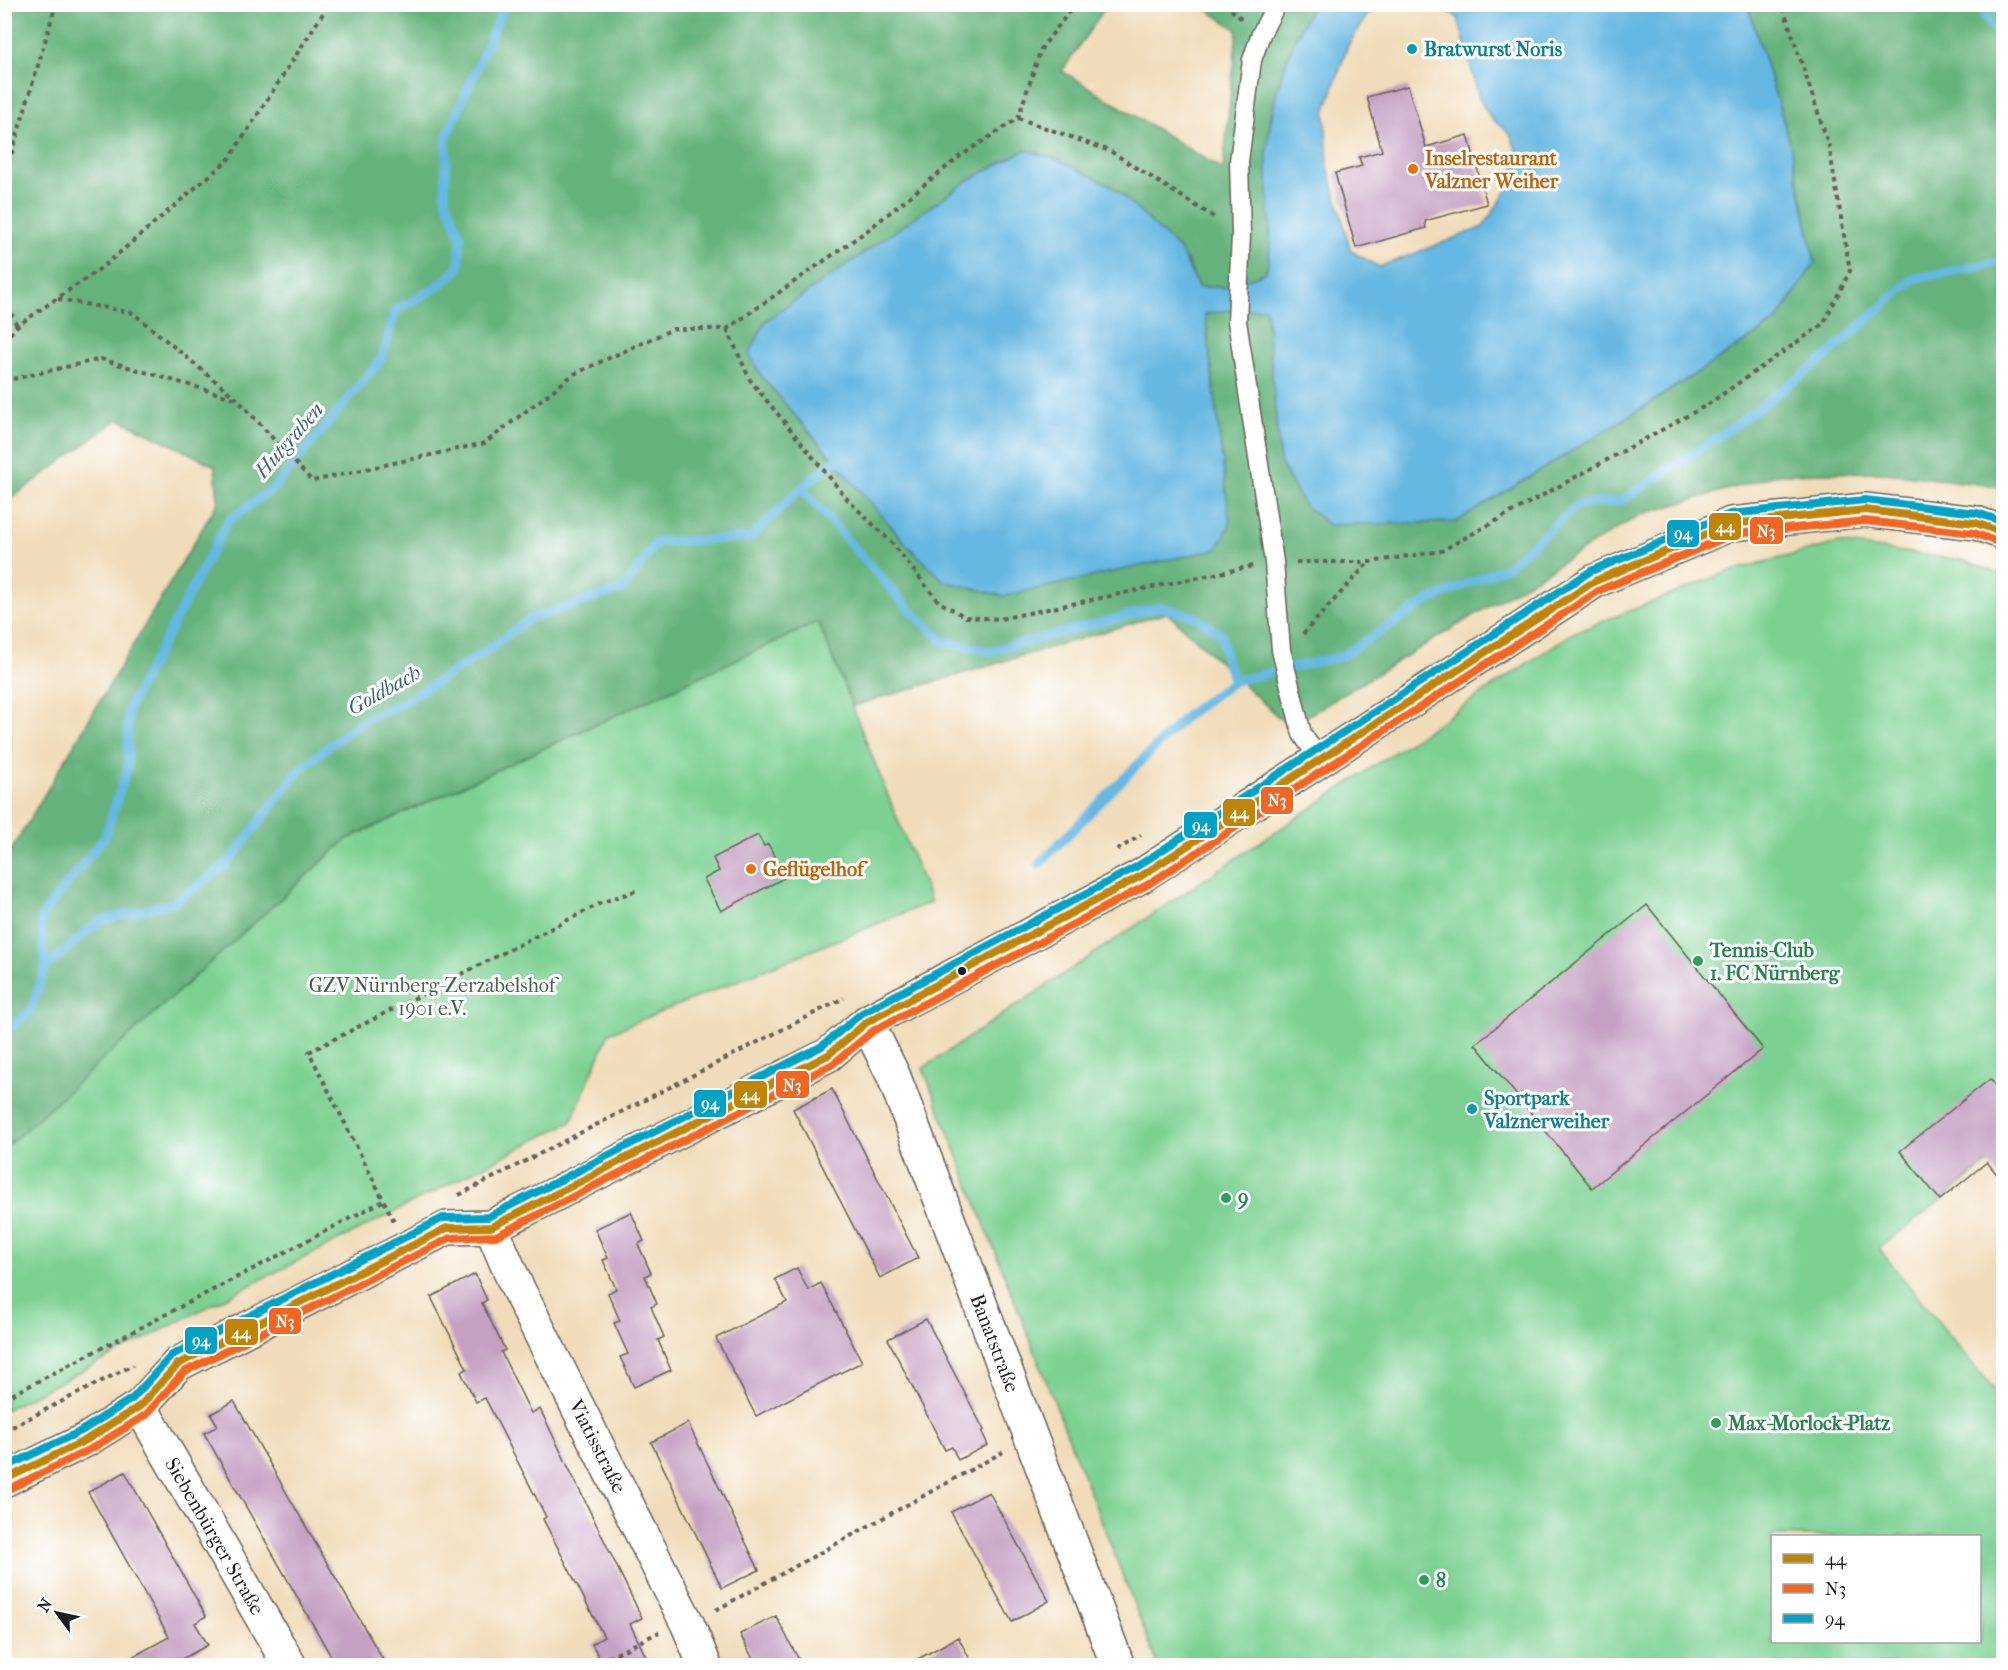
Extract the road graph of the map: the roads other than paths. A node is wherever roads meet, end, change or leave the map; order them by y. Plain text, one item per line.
1 (1275, 7) dead end
2 (2004, 533) edge
3 (1319, 759) junction
4 (867, 1022) junction
5 (491, 1227) junction
6 (140, 1406) junction
7 (4, 1480) edge
8 (290, 1665) edge
9 (705, 1665) edge
10 (1118, 1665) edge

1 - 3 lane
2 - 3 street
3 - 4 street
4 - 5 street
4 - 10 street, Banatstraße
5 - 6 street
5 - 9 street, Viatisstraße
6 - 7 street
6 - 8 street, Siebenbürger Straße

